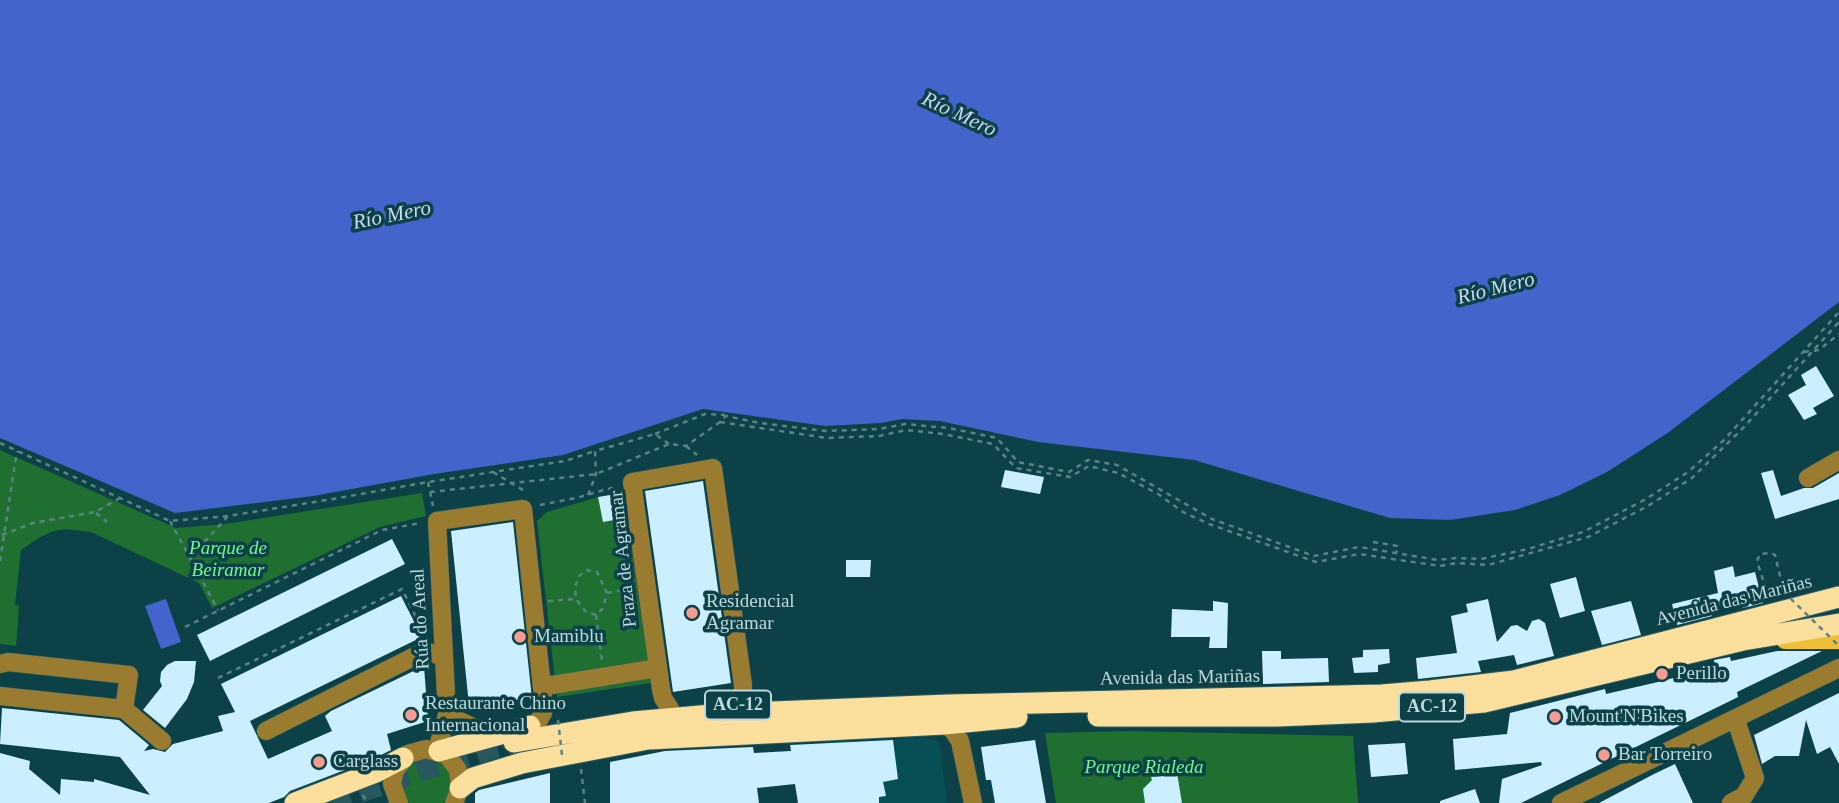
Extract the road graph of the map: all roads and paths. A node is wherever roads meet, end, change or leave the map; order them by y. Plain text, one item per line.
1 (1839, 312) edge
2 (1839, 322) edge
3 (1839, 334) edge
4 (1814, 351) junction
5 (1804, 352) junction
6 (726, 416) junction
7 (720, 422) junction
8 (655, 434) junction
9 (0, 443) edge
10 (669, 444) junction
11 (17, 451) junction
12 (595, 451) junction
13 (1839, 460) edge
14 (493, 472) junction
15 (596, 474) junction
16 (1808, 478) dead end
17 (428, 482) junction
18 (632, 482) junction
19 (513, 483) junction
20 (588, 495) junction
21 (122, 498) junction
22 (542, 505) junction
23 (523, 509) junction
24 (96, 512) junction
25 (229, 516) junction
26 (170, 521) junction
27 (437, 521) junction
28 (107, 522) dead end
29 (2, 536) junction
30 (1373, 542) dead end
31 (1396, 554) junction
32 (190, 558) junction
33 (0, 561) edge
34 (647, 587) junction
35 (607, 593) junction
36 (1839, 597) edge
37 (576, 599) junction
38 (1769, 599) dead end
39 (534, 602) junction
40 (218, 610) junction
41 (596, 615) junction
42 (421, 623) dead end
43 (1839, 624) edge
44 (185, 627) dead end
45 (1743, 640) junction
46 (1839, 640) edge
47 (1839, 646) edge
48 (444, 657) junction
49 (0, 664) edge
50 (658, 668) junction
51 (1839, 668) edge
52 (604, 676) junction
53 (218, 678) dead end
54 (542, 684) junction
55 (0, 696) edge
56 (1042, 704) junction
57 (738, 705) junction
58 (124, 709) junction
59 (670, 709) junction
60 (447, 715) junction
61 (1017, 717) junction
62 (558, 720) junction
63 (1735, 720) junction
64 (944, 724) junction
65 (536, 725) junction
66 (266, 731) dead end
67 (492, 736) junction
68 (162, 741) dead end
69 (438, 751) junction
70 (570, 753) junction
71 (402, 758) junction
72 (457, 796) edge
73 (295, 803) edge
74 (399, 803) edge
75 (585, 803) edge
76 (973, 803) edge
77 (1561, 803) edge
78 (1731, 803) edge

1 - 5 path
2 - 4 path
3 - 4 path
4 - 5 path
4 - 7 path
5 - 31 path
6 - 7 path
6 - 8 path
6 - 31 path
7 - 10 path
8 - 10 path
8 - 12 path
9 - 11 path
10 - 15 path
11 - 21 path
11 - 29 path
12 - 14 path
12 - 15 path
13 - 16 street
14 - 17 path
14 - 19 path
15 - 19 path
15 - 20 path
17 - 19 path
17 - 25 path
18 - 20 path
18 - 34 street, Praza de Agramar
18 - 57 street, Praza de Agramar
19 - 22 path
20 - 22 path
21 - 24 path
21 - 26 path
22 - 23 path
23 - 27 street
23 - 39 street
24 - 28 path
24 - 29 path
25 - 26 path
25 - 32 path
26 - 32 path
27 - 40 path
27 - 48 street, Rúa do Areal
29 - 33 path
30 - 31 path
32 - 40 path
34 - 35 path
34 - 50 street, Praza de Agramar
35 - 37 path
35 - 41 path
36 - 56 highway, Avenida das Mariñas / AC-12
37 - 39 path
37 - 41 path
38 - 47 path, bridge
39 - 54 street
40 - 44 path
41 - 52 path
42 - 53 path
43 - 45 highway, Avenida das Mariñas / AC-12
45 - 46 main road
45 - 61 highway, Avenida das Mariñas / AC-12
48 - 60 street, Rúa do Areal
48 - 66 street
49 - 58 street
50 - 52 street
50 - 59 street, Praza de Agramar
51 - 63 street
52 - 54 street
54 - 65 street
55 - 58 street
56 - 57 highway, AC-12
56 - 61 highway, Avenida das Mariñas / AC-12
57 - 59 highway, AC-12
58 - 68 street
59 - 62 highway, AC-12
60 - 67 street
60 - 69 street, Rúa do Areal
61 - 64 highway, AC-12
62 - 65 highway, AC-12
62 - 70 path, bridge
63 - 77 street
63 - 78 street
64 - 70 highway, AC-12
64 - 76 street
65 - 67 highway, AC-12
67 - 69 highway, AC-12
69 - 71 street
69 - 72 street
70 - 72 highway, AC-12
70 - 75 path
71 - 73 highway
71 - 74 street

